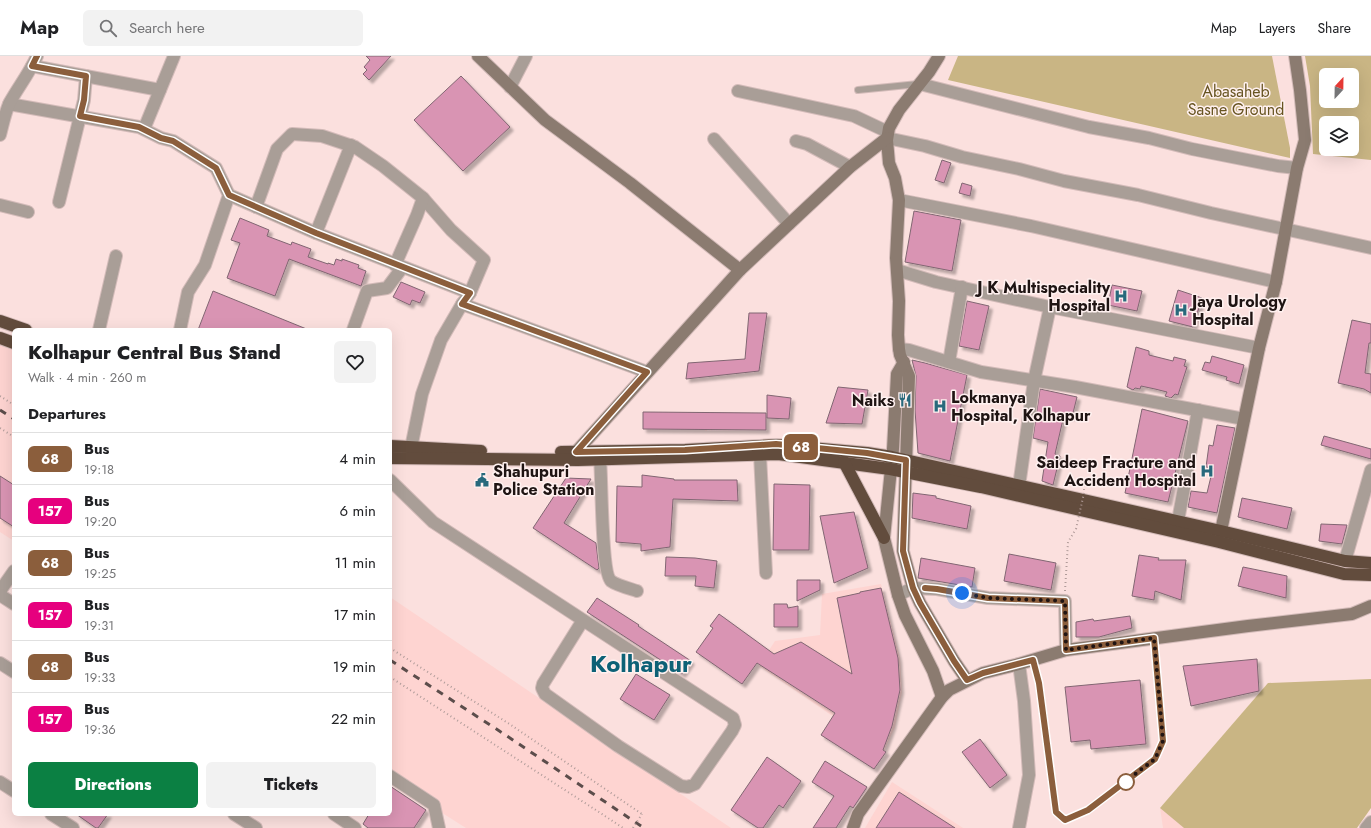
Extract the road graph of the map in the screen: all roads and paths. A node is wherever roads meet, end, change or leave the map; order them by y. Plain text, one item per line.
1 (174, 56) edge
2 (478, 56) edge
3 (526, 56) edge
4 (940, 56) edge
5 (1295, 56) edge
6 (34, 61) edge
7 (86, 76) junction
8 (920, 84) junction
9 (510, 87) junction
10 (160, 90) junction
11 (858, 90) dead end
12 (738, 91) dead end
13 (9, 104) junction
14 (80, 116) junction
15 (144, 129) junction
16 (0, 135) edge
17 (887, 135) junction
18 (714, 139) dead end
19 (796, 141) dead end
20 (351, 145) junction
21 (850, 167) junction
22 (1297, 168) junction
23 (229, 195) junction
24 (423, 198) junction
25 (898, 200) junction
26 (60, 202) dead end
27 (0, 205) edge
28 (256, 207) junction
29 (28, 212) dead end
30 (789, 224) junction
31 (1287, 228) junction
32 (316, 233) junction
33 (1371, 248) edge
34 (116, 256) dead end
35 (399, 266) junction
36 (740, 270) junction
37 (897, 270) junction
38 (1276, 282) junction
39 (962, 288) junction
40 (470, 293) junction
41 (462, 304) junction
42 (1050, 307) junction
43 (0, 321) edge
44 (20, 328) edge
45 (98, 328) edge
46 (180, 328) edge
47 (354, 328) edge
48 (0, 338) edge
49 (12, 342) edge
50 (1259, 348) junction
51 (899, 349) junction
52 (904, 362) junction
53 (949, 362) junction
54 (647, 372) junction
55 (1034, 381) junction
56 (0, 396) edge
57 (12, 404) edge
58 (1198, 410) junction
59 (1244, 419) junction
60 (0, 428) edge
61 (12, 436) edge
62 (392, 446) edge
63 (411, 448) junction
64 (576, 452) junction
65 (760, 455) junction
66 (892, 457) junction
67 (392, 458) edge
68 (600, 459) junction
69 (906, 460) junction
70 (844, 462) junction
71 (890, 469) junction
72 (1371, 470) edge
73 (906, 473) junction
74 (392, 482) edge
75 (1085, 482) dead end
76 (1019, 486) junction
77 (1178, 521) junction
78 (1221, 531) junction
79 (884, 538) junction
80 (1345, 561) junction
81 (1371, 563) edge
82 (766, 572) dead end
83 (12, 574) edge
84 (1371, 575) edge
85 (913, 588) junction
86 (0, 591) edge
87 (637, 591) dead end
88 (0, 595) edge
89 (898, 595) junction
90 (1065, 601) junction
91 (12, 603) edge
92 (1371, 606) edge
93 (583, 620) junction
94 (1154, 638) junction
95 (392, 649) edge
96 (1066, 650) junction
97 (1033, 660) junction
98 (0, 663) edge
99 (1019, 664) junction
100 (12, 671) edge
101 (392, 678) edge
102 (967, 680) junction
103 (942, 697) junction
104 (392, 777) edge
105 (0, 782) edge
106 (12, 790) edge
107 (54, 816) edge
108 (237, 816) edge
109 (337, 816) edge
110 (1371, 822) edge
111 (73, 828) edge
112 (256, 828) edge
113 (355, 828) edge
114 (439, 828) edge
115 (622, 828) edge
116 (633, 828) edge
117 (853, 828) edge
118 (1020, 828) edge
119 (1366, 828) edge

1 - 10 street
2 - 9 street
3 - 9 street
4 - 8 street
5 - 22 street
6 - 7 street
6 - 13 street
7 - 10 street
7 - 14 street
8 - 11 lane
8 - 17 street
8 - 22 street
9 - 36 street
10 - 15 street
12 - 17 street
13 - 14 street
13 - 16 street
14 - 15 street
14 - 26 street
15 - 23 street
17 - 21 street
17 - 25 street
17 - 31 street
18 - 30 street
19 - 21 street
20 - 24 street
20 - 28 street
20 - 32 street
21 - 30 street
22 - 31 street
23 - 28 street
23 - 46 street
24 - 35 street
24 - 40 street
25 - 37 street
25 - 38 street
27 - 29 street
28 - 32 street
30 - 36 street
31 - 33 street
31 - 38 street
32 - 35 street
34 - 45 street
35 - 40 street
35 - 47 street
36 - 54 street
37 - 39 street
37 - 51 street
38 - 50 street
39 - 42 street
39 - 53 street
40 - 41 street
41 - 54 street
41 - 63 street
42 - 50 street
42 - 55 street
43 - 44 highway
48 - 49 highway
50 - 59 street
51 - 52 street
51 - 53 street
52 - 66 street
52 - 69 street
53 - 55 street
54 - 64 street
55 - 58 street
55 - 76 street
56 - 57 path
58 - 59 street
58 - 77 street
59 - 78 street
60 - 61 path
62 - 63 highway
63 - 64 highway
64 - 66 highway
65 - 68 highway
65 - 70 highway
65 - 82 street
66 - 69 highway
66 - 71 street
67 - 68 highway
68 - 87 street
69 - 73 street
69 - 76 highway
70 - 71 highway
70 - 79 highway
71 - 73 highway
71 - 79 street
72 - 80 street
73 - 84 highway
73 - 85 street
74 - 93 street
75 - 90 path, bridge
76 - 77 highway
77 - 78 highway
78 - 80 highway
79 - 89 street
80 - 81 highway
83 - 86 street
85 - 89 street
85 - 90 street
85 - 102 street
88 - 91 street
89 - 103 street
90 - 96 street
92 - 94 street
93 - 93 street
94 - 96 street
94 - 97 lane
95 - 116 path, bridge
96 - 97 street
97 - 99 street
98 - 100 street
99 - 102 street
99 - 118 street
101 - 115 path
102 - 103 street
103 - 117 street
104 - 114 street
105 - 106 street
107 - 111 street
108 - 112 street
109 - 113 street
110 - 119 street

